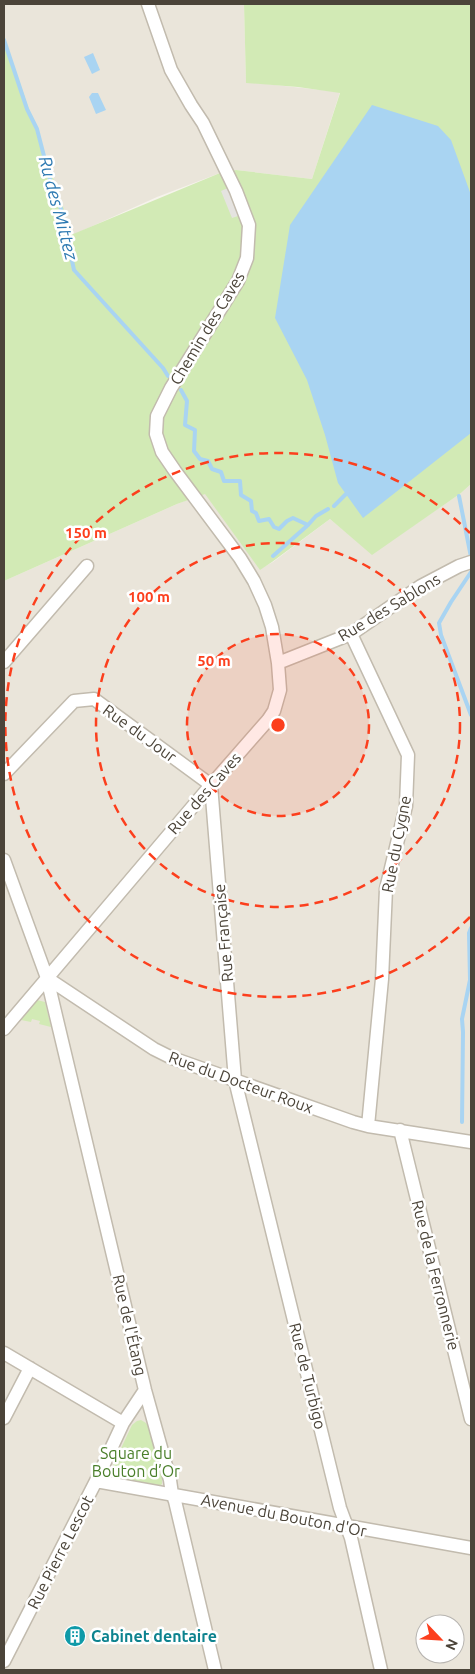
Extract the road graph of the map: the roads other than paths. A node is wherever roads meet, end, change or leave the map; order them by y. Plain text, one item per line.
1 (148, 4) edge
2 (471, 562) edge
3 (87, 566) dead end
4 (254, 581) joint
5 (352, 634) junction
6 (4, 662) edge
7 (278, 663) junction
8 (4, 774) edge
9 (211, 785) junction
10 (4, 860) edge
11 (47, 978) junction
12 (4, 1029) edge
13 (235, 1080) junction
14 (368, 1126) junction
15 (400, 1130) junction
16 (471, 1142) edge
17 (4, 1353) edge
18 (30, 1368) junction
19 (145, 1390) junction
20 (4, 1418) edge
21 (471, 1419) edge
22 (123, 1423) junction
23 (96, 1481) junction
24 (172, 1494) junction
25 (346, 1527) junction
26 (471, 1548) edge
27 (4, 1661) edge
28 (215, 1670) edge
29 (382, 1670) edge

1 - 4 street, Chemin des Caves
2 - 5 street, Rue des Sablons
3 - 6 street
4 - 7 street, Rue des Caves
5 - 7 street, Rue des Sablons
5 - 14 street, Rue du Cygne
7 - 9 street, Rue des Caves
8 - 9 street, Rue du Jour
9 - 11 street, Rue des Caves
9 - 13 street, Rue Française
10 - 11 street
11 - 12 street, Rue des Caves
11 - 13 street, Rue du Docteur Roux
11 - 19 street, Rue de l'Étang
13 - 14 street, Rue du Docteur Roux
13 - 25 street, Rue de Turbigo
14 - 15 street, Rue du Docteur Roux
15 - 16 street, Rue du Docteur Roux
15 - 21 street, Rue de la Ferronnerie
17 - 18 street
18 - 20 street
18 - 22 street
19 - 22 street, Rue Pierre Lescot
19 - 24 street, Rue de l'Étang
22 - 23 street, Rue Pierre Lescot
23 - 24 street, Avenue du Bouton d'Or
23 - 27 street, Rue Pierre Lescot
24 - 25 street, Avenue du Bouton d'Or
24 - 28 street, Rue de l'Étang
25 - 26 street, Avenue du Bouton d'Or
25 - 29 street, Rue de Turbigo

